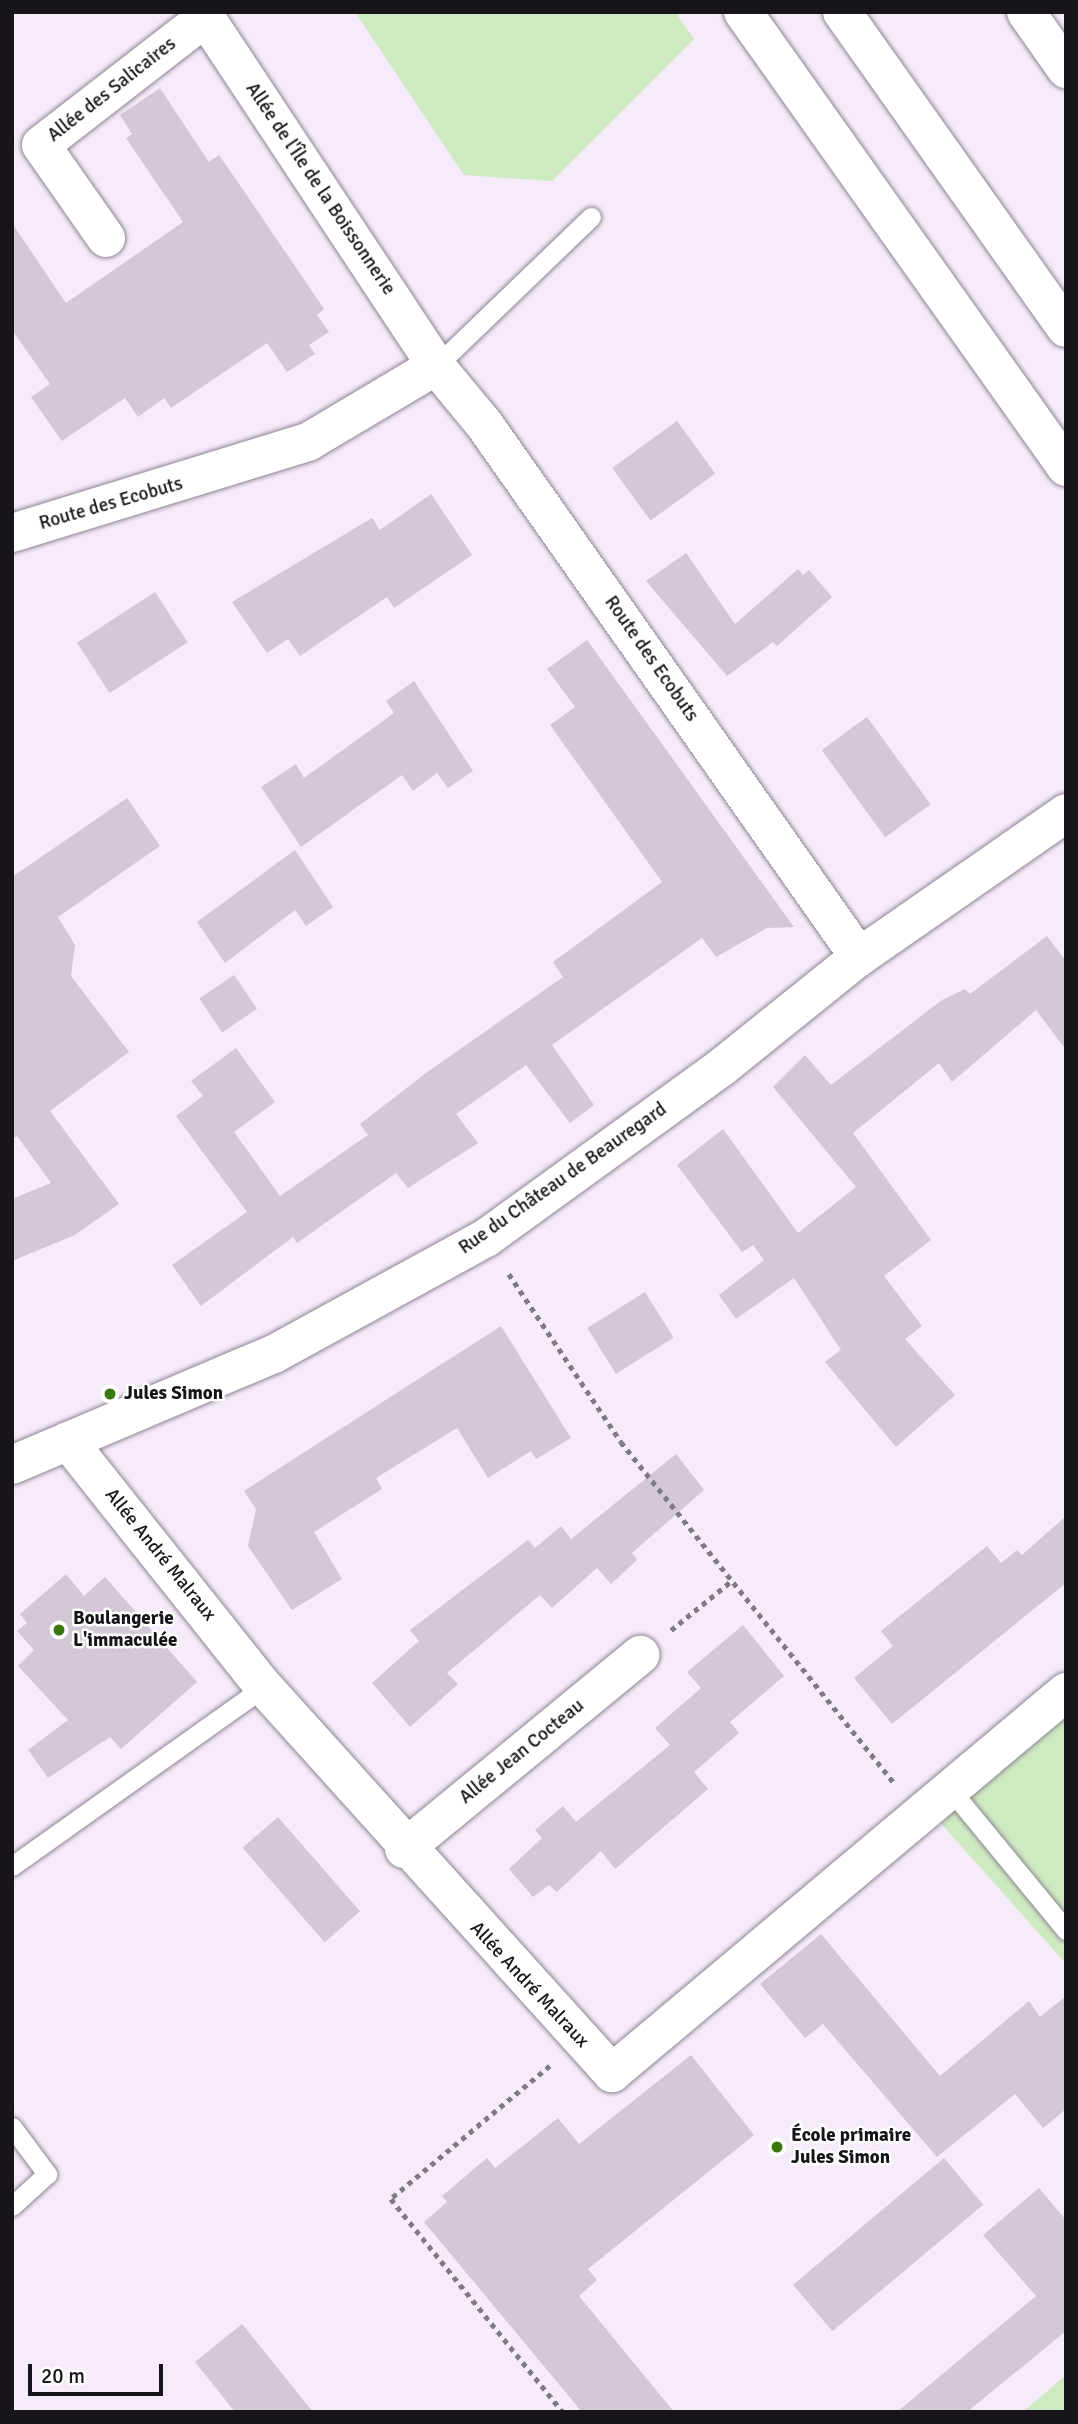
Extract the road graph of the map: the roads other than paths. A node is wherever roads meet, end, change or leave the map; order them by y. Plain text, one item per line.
1 (743, 12) edge
2 (842, 12) edge
3 (1026, 12) edge
4 (204, 15) edge
5 (1066, 69) edge
6 (591, 217) dead end
7 (106, 238) dead end
8 (1066, 328) edge
9 (436, 366) junction
10 (1066, 467) edge
11 (12, 533) edge
12 (1066, 813) edge
13 (859, 957) junction
14 (68, 1441) junction
15 (12, 1465) edge
16 (640, 1655) road end
17 (264, 1687) junction
18 (1066, 1692) edge
19 (950, 1789) junction
20 (404, 1849) junction
21 (12, 1866) edge
22 (1066, 1930) edge
23 (12, 2127) edge
24 (12, 2206) edge

1 - 10 main road
2 - 8 main road
3 - 5 main road
4 - 7 main road, Allée des Salicaires
4 - 9 main road, Allée de l'Île de la Boissonnerie
6 - 9 lane, Route des Ecobuts
9 - 11 main road, Route des Ecobuts
9 - 13 main road, Route des Ecobuts
12 - 13 main road, Rue du Château de Beauregard
13 - 14 main road, Rue du Château de Beauregard
14 - 15 main road, Rue du Château de Beauregard
14 - 17 main road, Allée André Malraux
16 - 20 main road, Allée Jean Cocteau
17 - 20 main road, Allée André Malraux
17 - 21 lane
18 - 19 main road, Allée André Malraux
19 - 20 main road, Allée André Malraux
19 - 22 lane
23 - 24 lane

